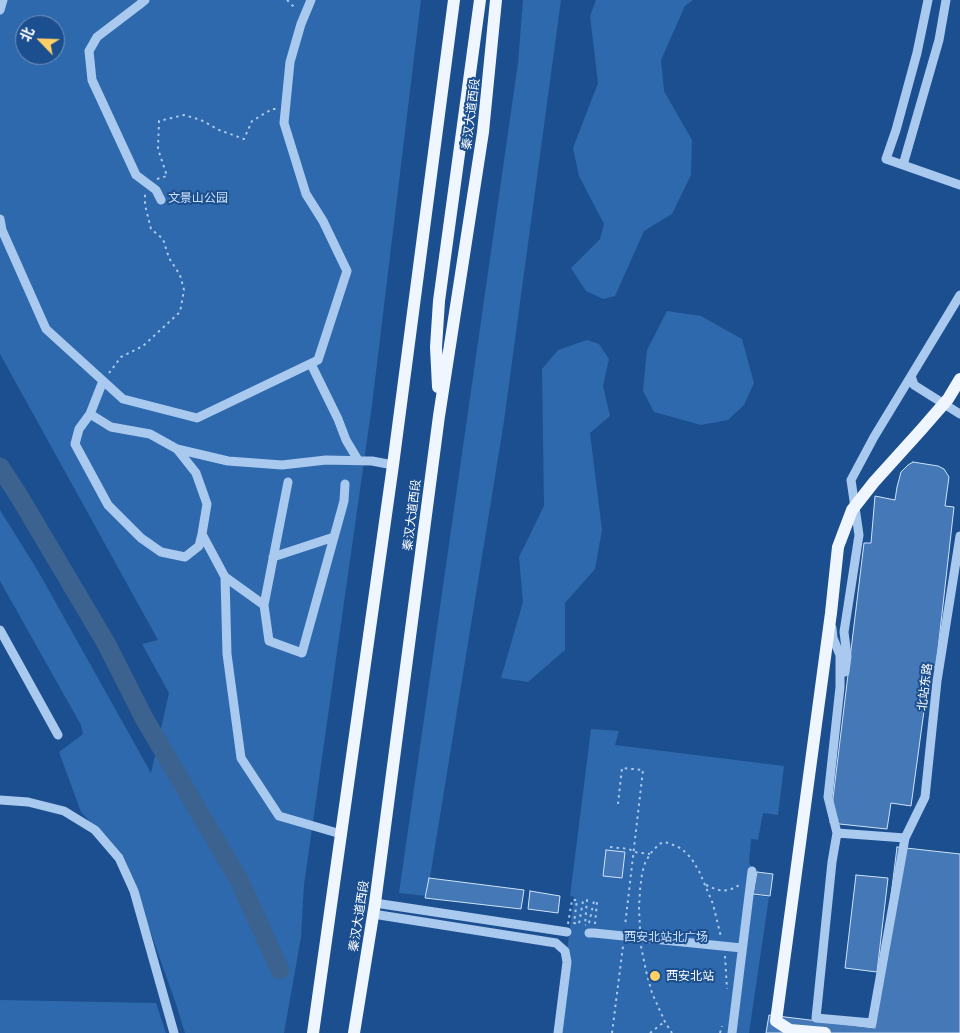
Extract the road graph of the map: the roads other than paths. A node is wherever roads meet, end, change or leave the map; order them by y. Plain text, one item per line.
1 (3, 0) edge
2 (144, 0) edge
3 (311, 0) edge
4 (454, 0) edge
5 (480, 0) edge
6 (496, 0) edge
7 (928, 0) edge
8 (946, 0) edge
9 (0, 10) edge
10 (902, 165) junction
11 (960, 185) edge
12 (161, 200) dead end
13 (0, 219) edge
14 (960, 295) edge
15 (310, 364) junction
16 (912, 376) junction
17 (960, 379) edge
18 (103, 381) junction
19 (90, 414) junction
20 (960, 414) edge
21 (439, 416) junction
22 (177, 449) junction
23 (358, 460) junction
24 (393, 465) junction
25 (288, 482) dead end
26 (345, 484) dead end
27 (202, 534) junction
28 (960, 536) edge
29 (334, 537) junction
30 (273, 557) junction
31 (225, 576) junction
32 (264, 605) junction
33 (830, 613) junction
34 (0, 630) edge
35 (58, 735) dead end
36 (828, 797) junction
37 (0, 800) edge
38 (837, 833) junction
39 (341, 834) junction
40 (905, 838) junction
41 (752, 871) dead end
42 (374, 908) junction
43 (567, 932) road end
44 (591, 933) road end
45 (742, 948) junction
46 (780, 990) junction
47 (174, 1033) edge
48 (312, 1033) edge
49 (354, 1033) edge
50 (558, 1033) edge
51 (732, 1033) edge
52 (774, 1033) edge
53 (825, 1033) edge

1 - 9 street
2 - 12 street
3 - 15 street
4 - 24 main road, 秦汉大道西段
5 - 21 main road
6 - 21 main road, 秦汉大道西段
7 - 10 street
8 - 10 street
10 - 11 street
13 - 18 street
14 - 16 street
15 - 18 street
15 - 23 street
16 - 20 street
16 - 36 street
17 - 33 main road
18 - 19 street
19 - 22 street
19 - 27 street
21 - 42 main road, 秦汉大道西段
22 - 23 street
22 - 27 street
23 - 24 street
24 - 39 main road, 秦汉大道西段
25 - 30 street
26 - 29 street
27 - 31 street
28 - 40 street, 北站东路
29 - 30 street
29 - 32 street
30 - 32 street
31 - 32 street
31 - 39 street
33 - 36 street
33 - 46 main road
34 - 35 street
36 - 38 street
37 - 47 street
38 - 40 street
38 - 40 street, 北站东路
39 - 48 main road, 秦汉大道西段
41 - 45 street
42 - 43 street
42 - 49 main road, 秦汉大道西段
42 - 50 street
44 - 45 street
45 - 51 street
46 - 52 main road
46 - 53 main road

